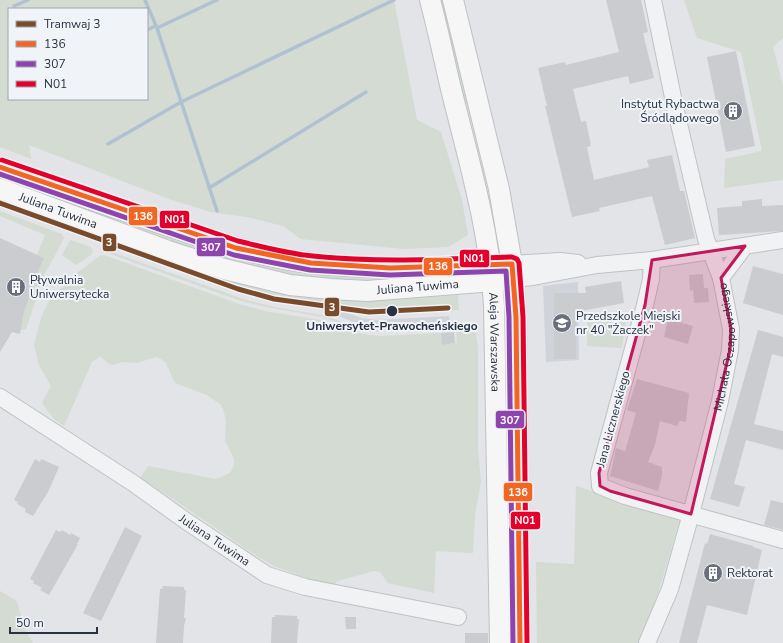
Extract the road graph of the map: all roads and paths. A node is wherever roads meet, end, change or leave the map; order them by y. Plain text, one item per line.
1 (430, 0) edge
2 (453, 0) edge
3 (653, 0) edge
4 (0, 168) edge
5 (0, 189) edge
6 (783, 240) edge
7 (745, 246) junction
8 (710, 250) junction
9 (652, 260) junction
10 (490, 264) junction
11 (513, 272) junction
12 (466, 275) junction
13 (721, 278) junction
14 (494, 301) junction
15 (0, 397) edge
16 (691, 514) junction
17 (783, 540) edge
18 (458, 618) dead end
19 (500, 643) edge
20 (520, 643) edge
21 (647, 643) edge

1 - 10 main road, Aleja Warszawska
2 - 11 main road, Aleja Warszawska
3 - 8 street, Michała Oczapowskiego
4 - 12 main road, Juliana Tuwima
5 - 12 main road, Juliana Tuwima
6 - 7 street
7 - 8 street
7 - 13 street
8 - 9 street
8 - 13 street, Michała Oczapowskiego
9 - 11 street
9 - 16 street, Jana Licznerskiego
10 - 11 main road, Juliana Tuwima
10 - 12 main road, Juliana Tuwima
10 - 14 main road, Aleja Warszawska
11 - 20 main road, Aleja Warszawska
12 - 14 main road, Juliana Tuwima
13 - 16 street, Michała Oczapowskiego
14 - 19 main road, Aleja Warszawska
15 - 18 street, Juliana Tuwima
16 - 17 street, Jana Licznerskiego
16 - 21 street, Michała Oczapowskiego

